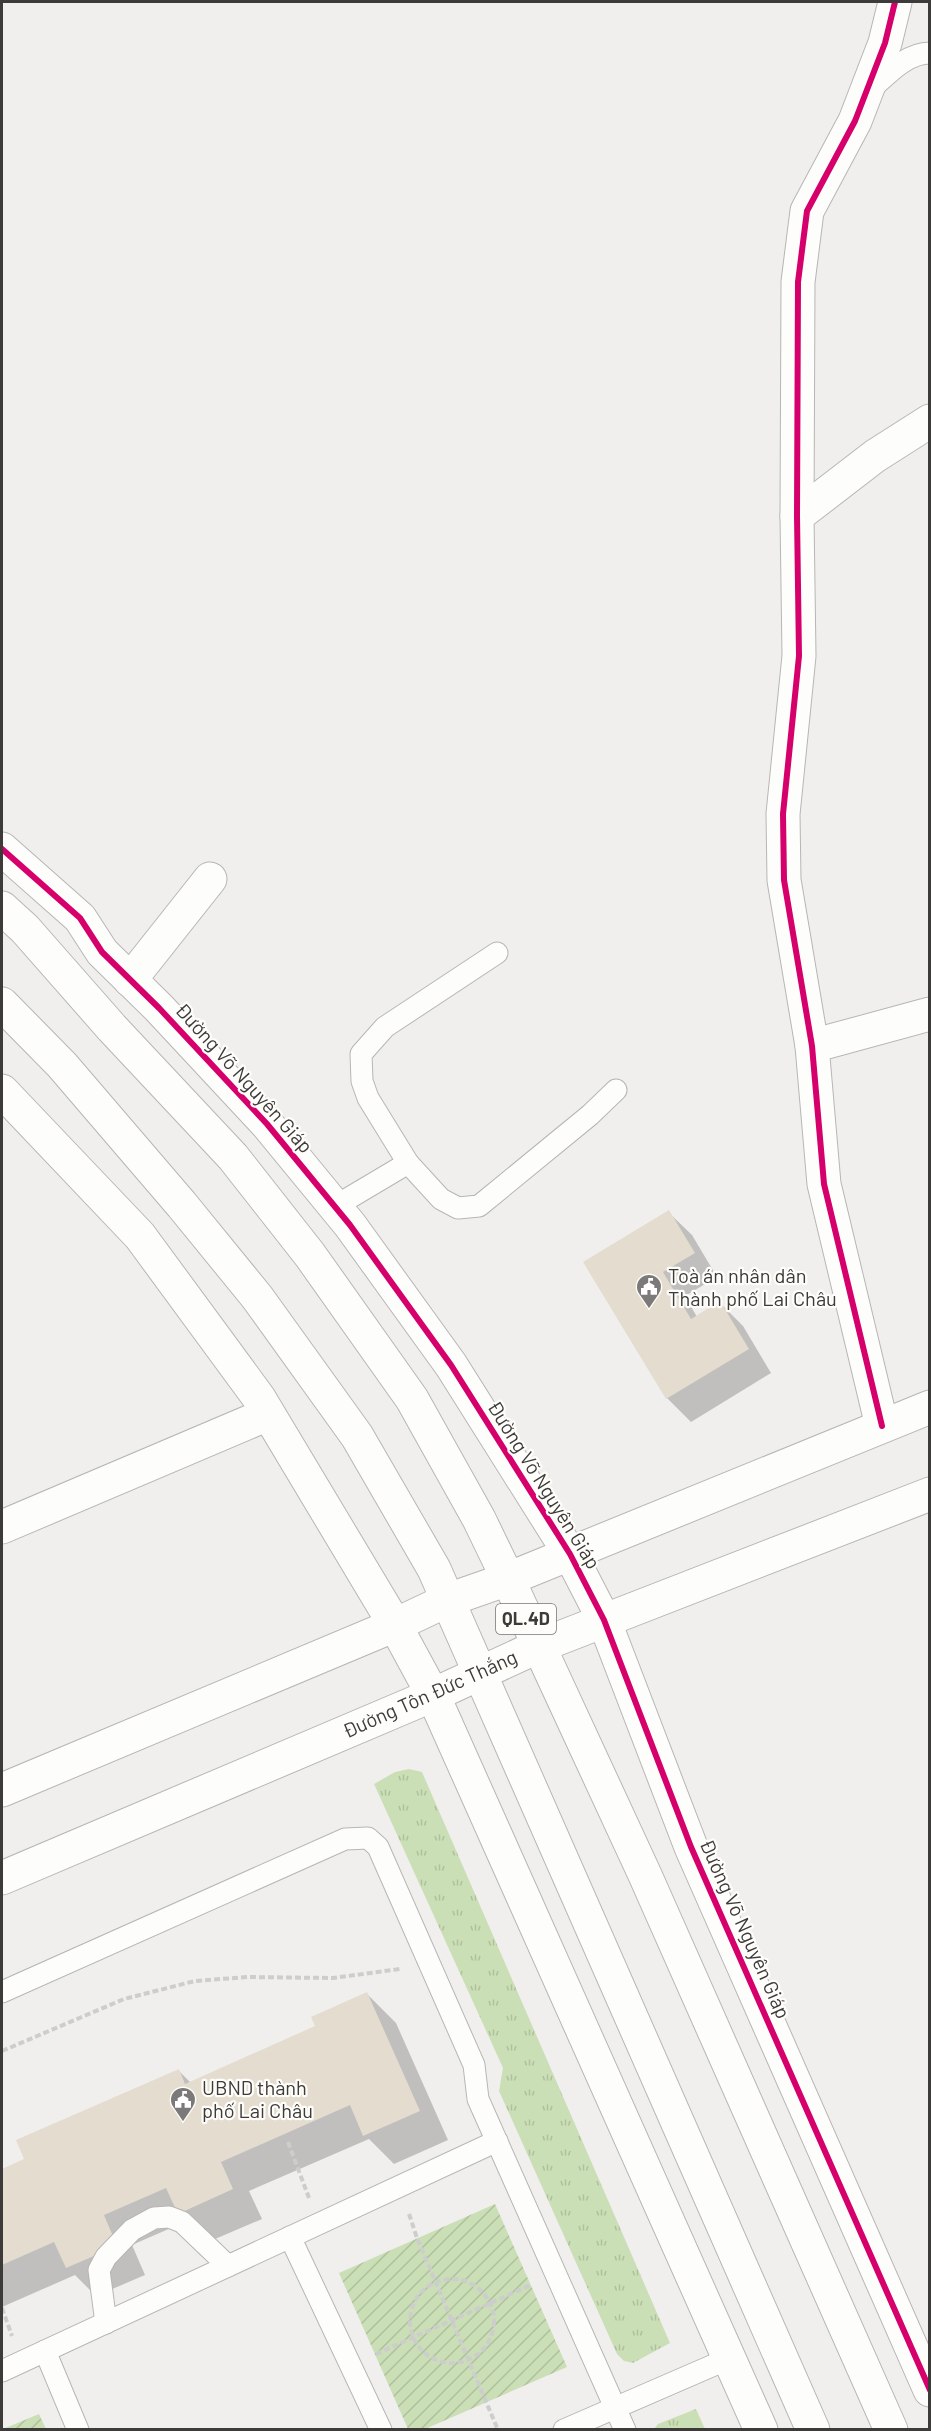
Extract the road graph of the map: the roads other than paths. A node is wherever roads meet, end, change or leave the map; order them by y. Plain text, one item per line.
1 (895, 2) edge
2 (930, 54) edge
3 (866, 93) junction
4 (930, 421) edge
5 (797, 516) junction
6 (2, 849) edge
7 (210, 879) dead end
8 (2, 908) edge
9 (497, 953) dead end
10 (130, 980) junction
11 (2, 1004) edge
12 (930, 1014) edge
13 (812, 1046) junction
14 (616, 1090) dead end
15 (2, 1091) edge
16 (408, 1163) junction
17 (334, 1207) junction
18 (930, 1407) edge
19 (268, 1414) junction
20 (882, 1426) junction
21 (930, 1494) edge
22 (2, 1527) edge
23 (570, 1554) junction
24 (508, 1579) junction
25 (448, 1600) junction
26 (604, 1620) junction
27 (395, 1625) junction
28 (538, 1646) junction
29 (480, 1673) junction
30 (433, 1695) junction
31 (2, 1790) edge
32 (2, 1878) edge
33 (2, 1992) edge
34 (497, 2141) junction
35 (291, 2237) junction
36 (228, 2266) junction
37 (106, 2323) junction
38 (45, 2351) junction
39 (730, 2358) junction
40 (2, 2371) edge
41 (930, 2390) edge
42 (616, 2407) junction
43 (78, 2430) edge
44 (381, 2430) edge
45 (564, 2430) edge
46 (625, 2430) edge
47 (762, 2430) edge
48 (813, 2430) edge
49 (891, 2430) edge

1 - 3 main road
2 - 3 lane
3 - 5 main road
4 - 5 main road
5 - 13 main road
6 - 10 main road, Đường Võ Nguyên Giáp
7 - 10 main road
8 - 24 main road, QL.4D
9 - 16 lane
10 - 17 main road, Đường Võ Nguyên Giáp
11 - 25 main road
12 - 13 main road
13 - 20 main road
14 - 16 lane
15 - 19 main road
16 - 17 lane
17 - 23 main road, Đường Võ Nguyên Giáp
18 - 20 main road
19 - 22 main road
19 - 27 main road
20 - 23 main road
21 - 26 main road, Đường Tôn Đức Thắng
23 - 24 main road
23 - 26 main road, Đường Võ Nguyên Giáp
24 - 25 main road
24 - 28 main road, QL.4D
25 - 27 main road
25 - 29 main road
26 - 28 main road, Đường Tôn Đức Thắng
26 - 41 main road, Đường Võ Nguyên Giáp
27 - 30 main road
27 - 31 main road
28 - 29 main road, Đường Tôn Đức Thắng
28 - 49 main road, QL.4D
29 - 30 main road, Đường Tôn Đức Thắng
29 - 48 main road
30 - 32 main road, Đường Tôn Đức Thắng
30 - 39 main road
33 - 34 lane
34 - 35 lane
34 - 42 lane
35 - 36 lane
35 - 44 lane
36 - 37 lane
36 - 37 lane
37 - 38 lane
38 - 40 lane
38 - 43 lane
39 - 42 lane
39 - 47 main road
42 - 45 lane
42 - 46 lane

